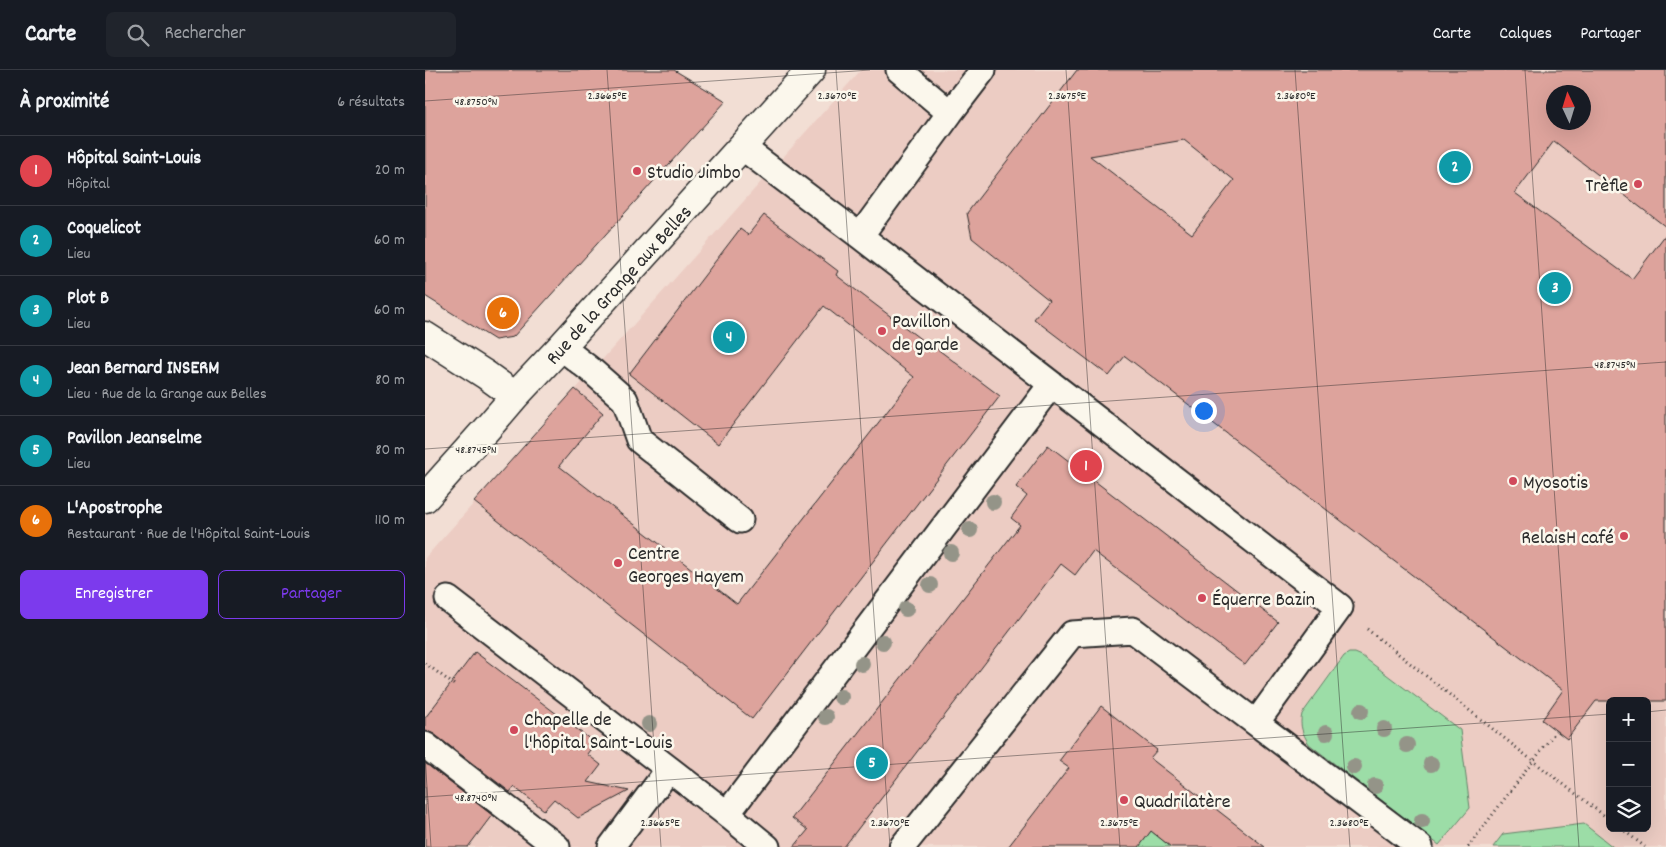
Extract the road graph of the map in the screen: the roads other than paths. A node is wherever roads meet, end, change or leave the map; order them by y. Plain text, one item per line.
1 (811, 70) edge
2 (899, 70) edge
3 (983, 70) edge
4 (950, 113) junction
5 (742, 147) junction
6 (860, 236) junction
7 (425, 336) edge
8 (561, 347) junction
9 (1051, 384) junction
10 (515, 396) junction
11 (425, 498) edge
12 (739, 520) dead end
13 (447, 599) dead end
14 (1257, 723) junction
15 (425, 745) edge
16 (669, 769) junction
17 (727, 814) junction
18 (557, 847) edge
19 (611, 847) edge
20 (767, 847) edge
21 (902, 847) edge
22 (1421, 847) edge

1 - 5 street, Rue de la Grange aux Belles
2 - 4 lane
3 - 4 lane
4 - 6 lane
5 - 6 lane
5 - 8 street, Rue de la Grange aux Belles
6 - 9 lane
7 - 10 street
8 - 10 street, Rue de la Grange aux Belles
8 - 12 lane
9 - 14 lane
9 - 17 lane
10 - 11 street, Rue de la Grange aux Belles
13 - 16 lane
14 - 21 lane
14 - 22 lane
15 - 18 lane
16 - 17 lane
16 - 19 lane
17 - 20 lane

